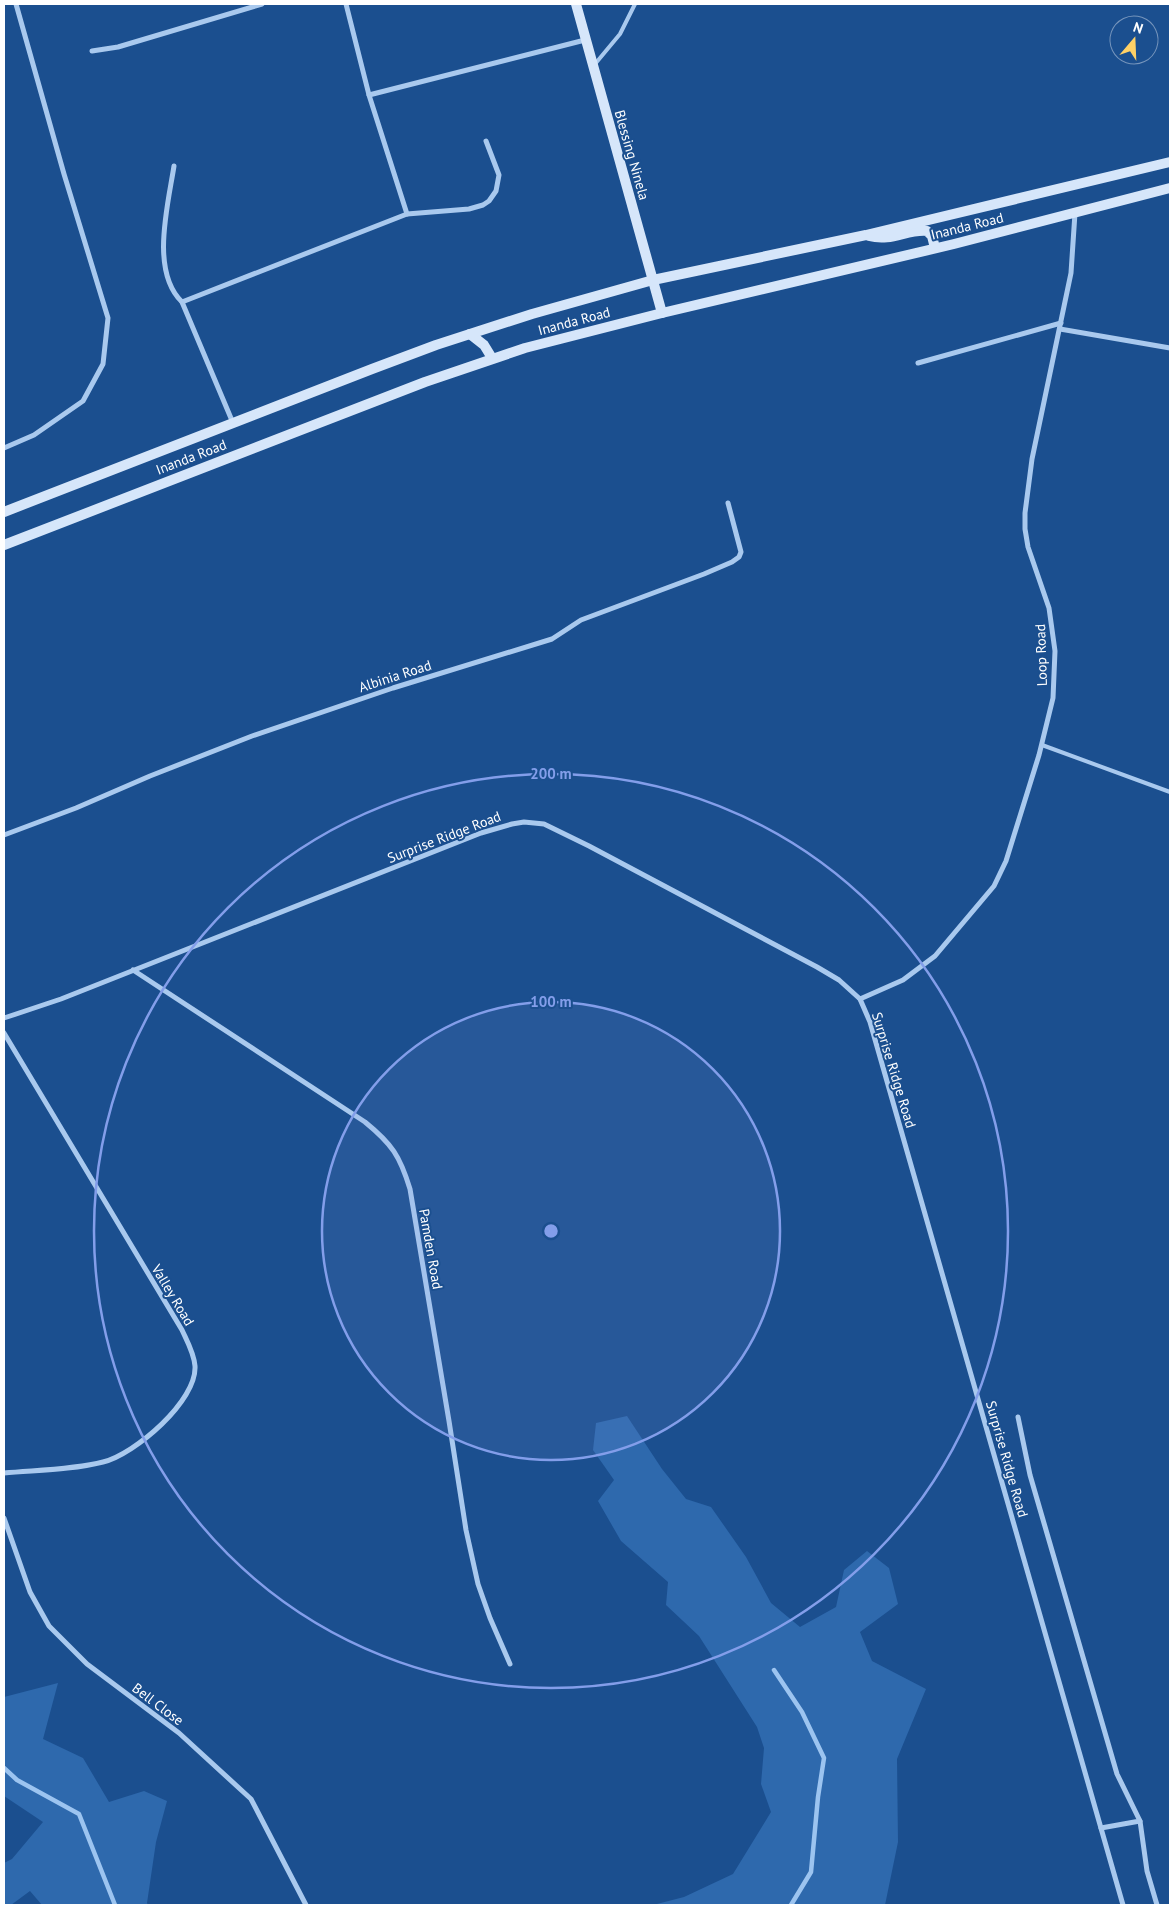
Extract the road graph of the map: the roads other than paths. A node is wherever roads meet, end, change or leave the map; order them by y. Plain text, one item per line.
1 (16, 4) edge
2 (262, 4) edge
3 (346, 4) edge
4 (576, 4) edge
5 (635, 4) edge
6 (586, 40) junction
7 (92, 51) dead end
8 (593, 66) junction
9 (369, 95) junction
10 (486, 141) dead end
11 (1170, 162) edge
12 (174, 166) dead end
13 (1170, 188) edge
14 (1076, 213) junction
15 (407, 214) junction
16 (866, 235) junction
17 (935, 248) junction
18 (653, 280) junction
19 (182, 302) junction
20 (662, 313) junction
21 (1061, 326) junction
22 (470, 334) junction
23 (1170, 348) edge
24 (492, 358) junction
25 (918, 362) dead end
26 (233, 422) junction
27 (4, 448) edge
28 (728, 503) dead end
29 (4, 512) edge
30 (4, 544) edge
31 (1042, 745) junction
32 (1170, 792) edge
33 (4, 835) edge
34 (133, 970) junction
35 (860, 999) junction
36 (4, 1018) edge
37 (4, 1033) edge
38 (1018, 1417) dead end
39 (4, 1473) edge
40 (4, 1518) edge
41 (510, 1664) dead end
42 (1140, 1821) junction
43 (1101, 1828) junction
44 (306, 1905) edge
45 (1123, 1905) edge
46 (1157, 1905) edge

1 - 27 street
2 - 7 street
3 - 9 street
4 - 6 main road, Blessing Ninela
5 - 8 lane
6 - 8 main road, Blessing Ninela
6 - 9 street
8 - 18 main road, Blessing Ninela
9 - 15 street
10 - 15 street
11 - 16 main road, Inanda Road
12 - 19 street
13 - 14 main road, Inanda Road
14 - 17 main road, Inanda Road
14 - 21 street, Loop Road
15 - 19 street
16 - 17 main road
16 - 18 main road, Inanda Road
17 - 20 main road, Inanda Road
18 - 20 main road, Blessing Ninela
18 - 22 main road, Inanda Road
19 - 26 street
20 - 24 main road, Inanda Road
21 - 23 street
21 - 25 street
21 - 31 street, Loop Road
22 - 24 main road
22 - 26 main road, Inanda Road
24 - 30 main road, Inanda Road
26 - 29 main road, Inanda Road
28 - 33 street, Albinia Road
31 - 32 lane
31 - 35 street, Loop Road
34 - 35 street, Surprise Ridge Road
34 - 36 street, Surprise Ridge Road
34 - 41 street, Pamden Road
35 - 43 street, Surprise Ridge Road
37 - 39 street, Valley Road
38 - 42 street
40 - 44 street, Bell Close
42 - 43 street
42 - 46 street
43 - 45 street, Surprise Ridge Road

